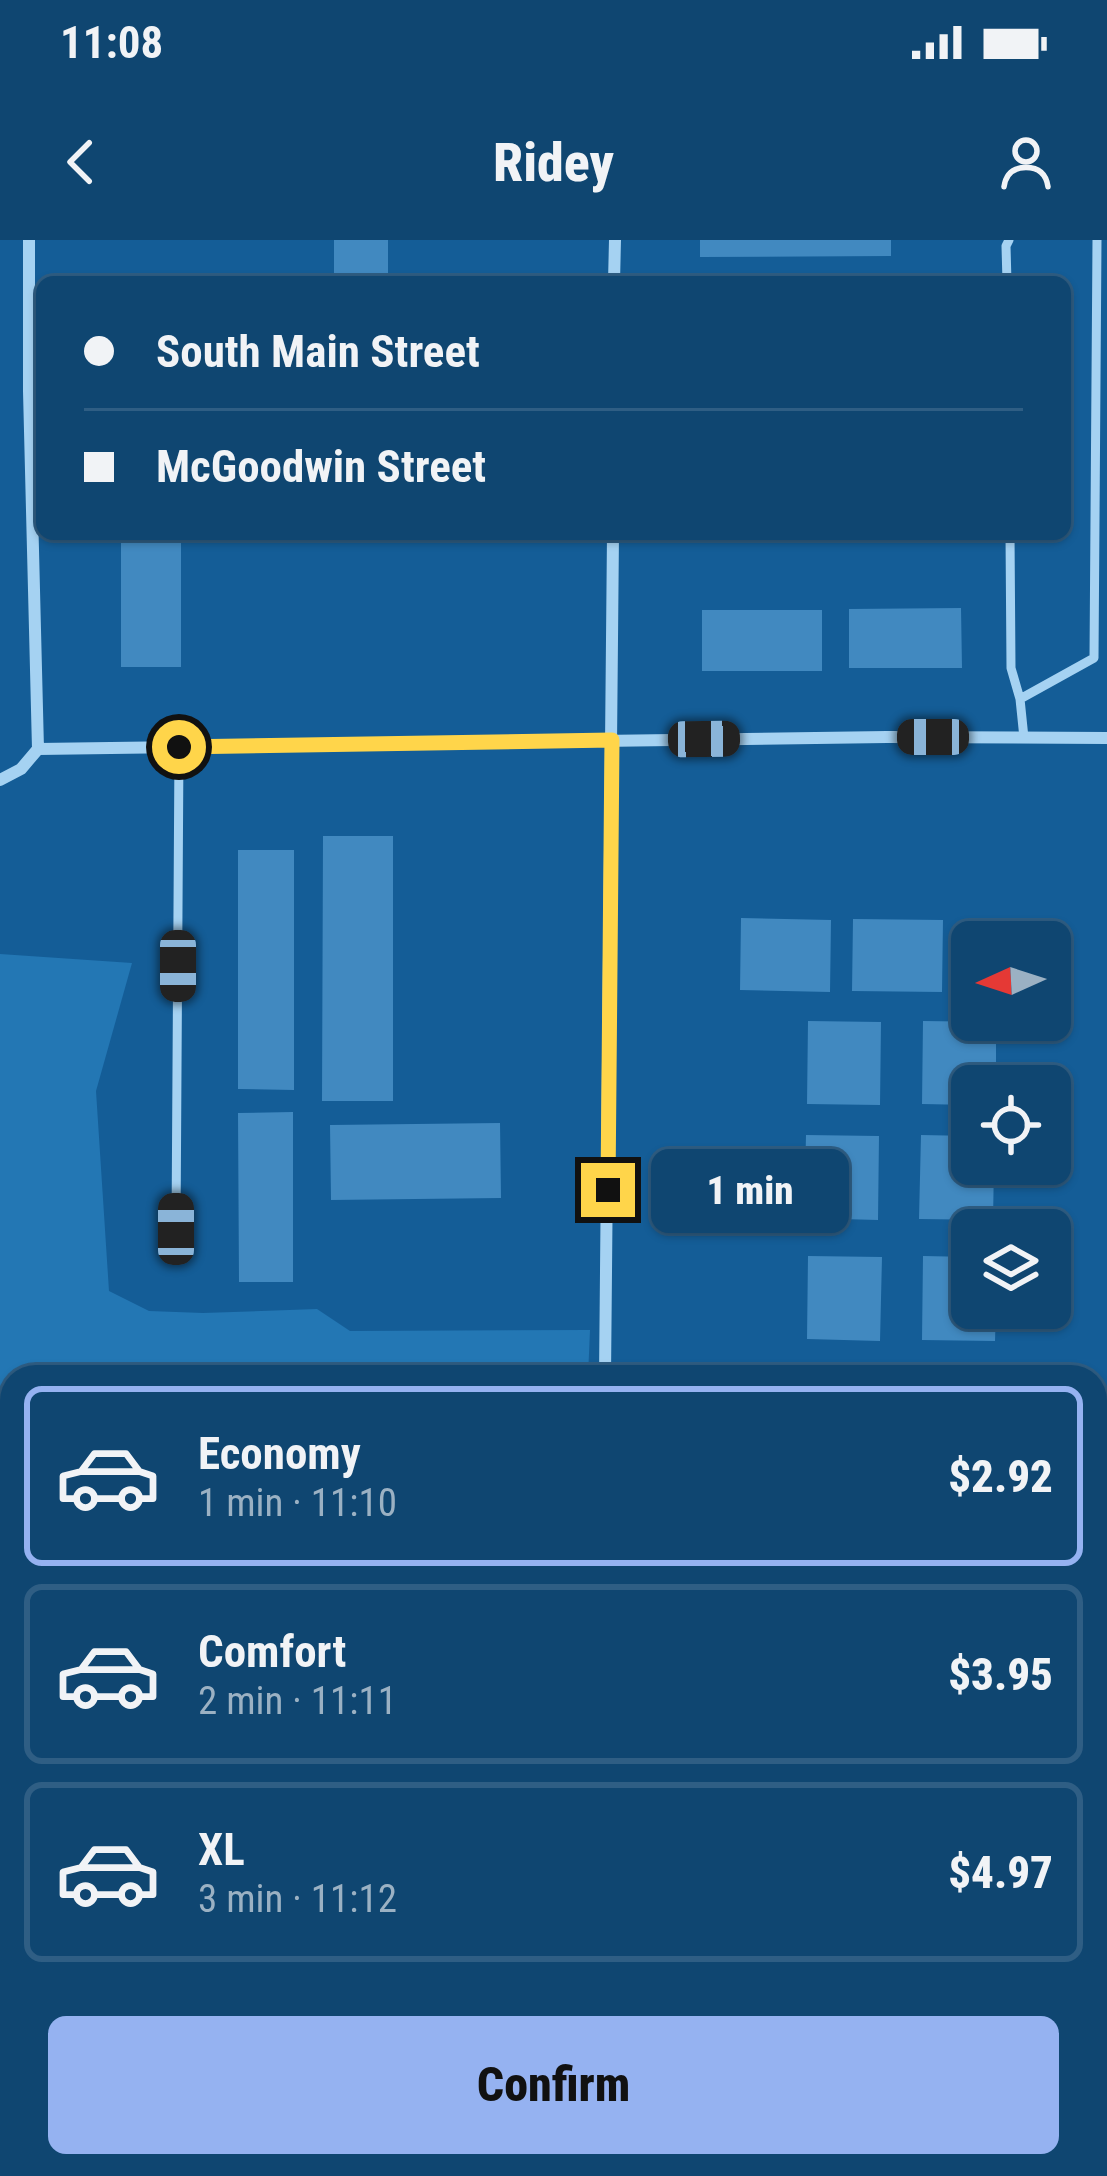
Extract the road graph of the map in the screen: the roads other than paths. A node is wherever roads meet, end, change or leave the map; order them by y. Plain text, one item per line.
1 (29, 240) edge
2 (615, 240) edge
3 (1009, 240) edge
4 (1097, 240) edge
5 (614, 276) edge
6 (1006, 276) edge
7 (613, 540) edge
8 (1010, 540) edge
9 (1020, 700) junction
10 (1024, 738) junction
11 (1107, 738) edge
12 (612, 740) junction
13 (179, 747) junction
14 (38, 749) junction
15 (0, 780) edge
16 (176, 1229) dead end
17 (605, 1365) edge

1 - 14 street
2 - 5 street
3 - 6 lane
4 - 9 lane
7 - 12 street
8 - 9 lane
9 - 10 lane
10 - 11 street
10 - 12 street
12 - 13 street
12 - 17 street
13 - 14 street
13 - 16 lane
14 - 15 street

